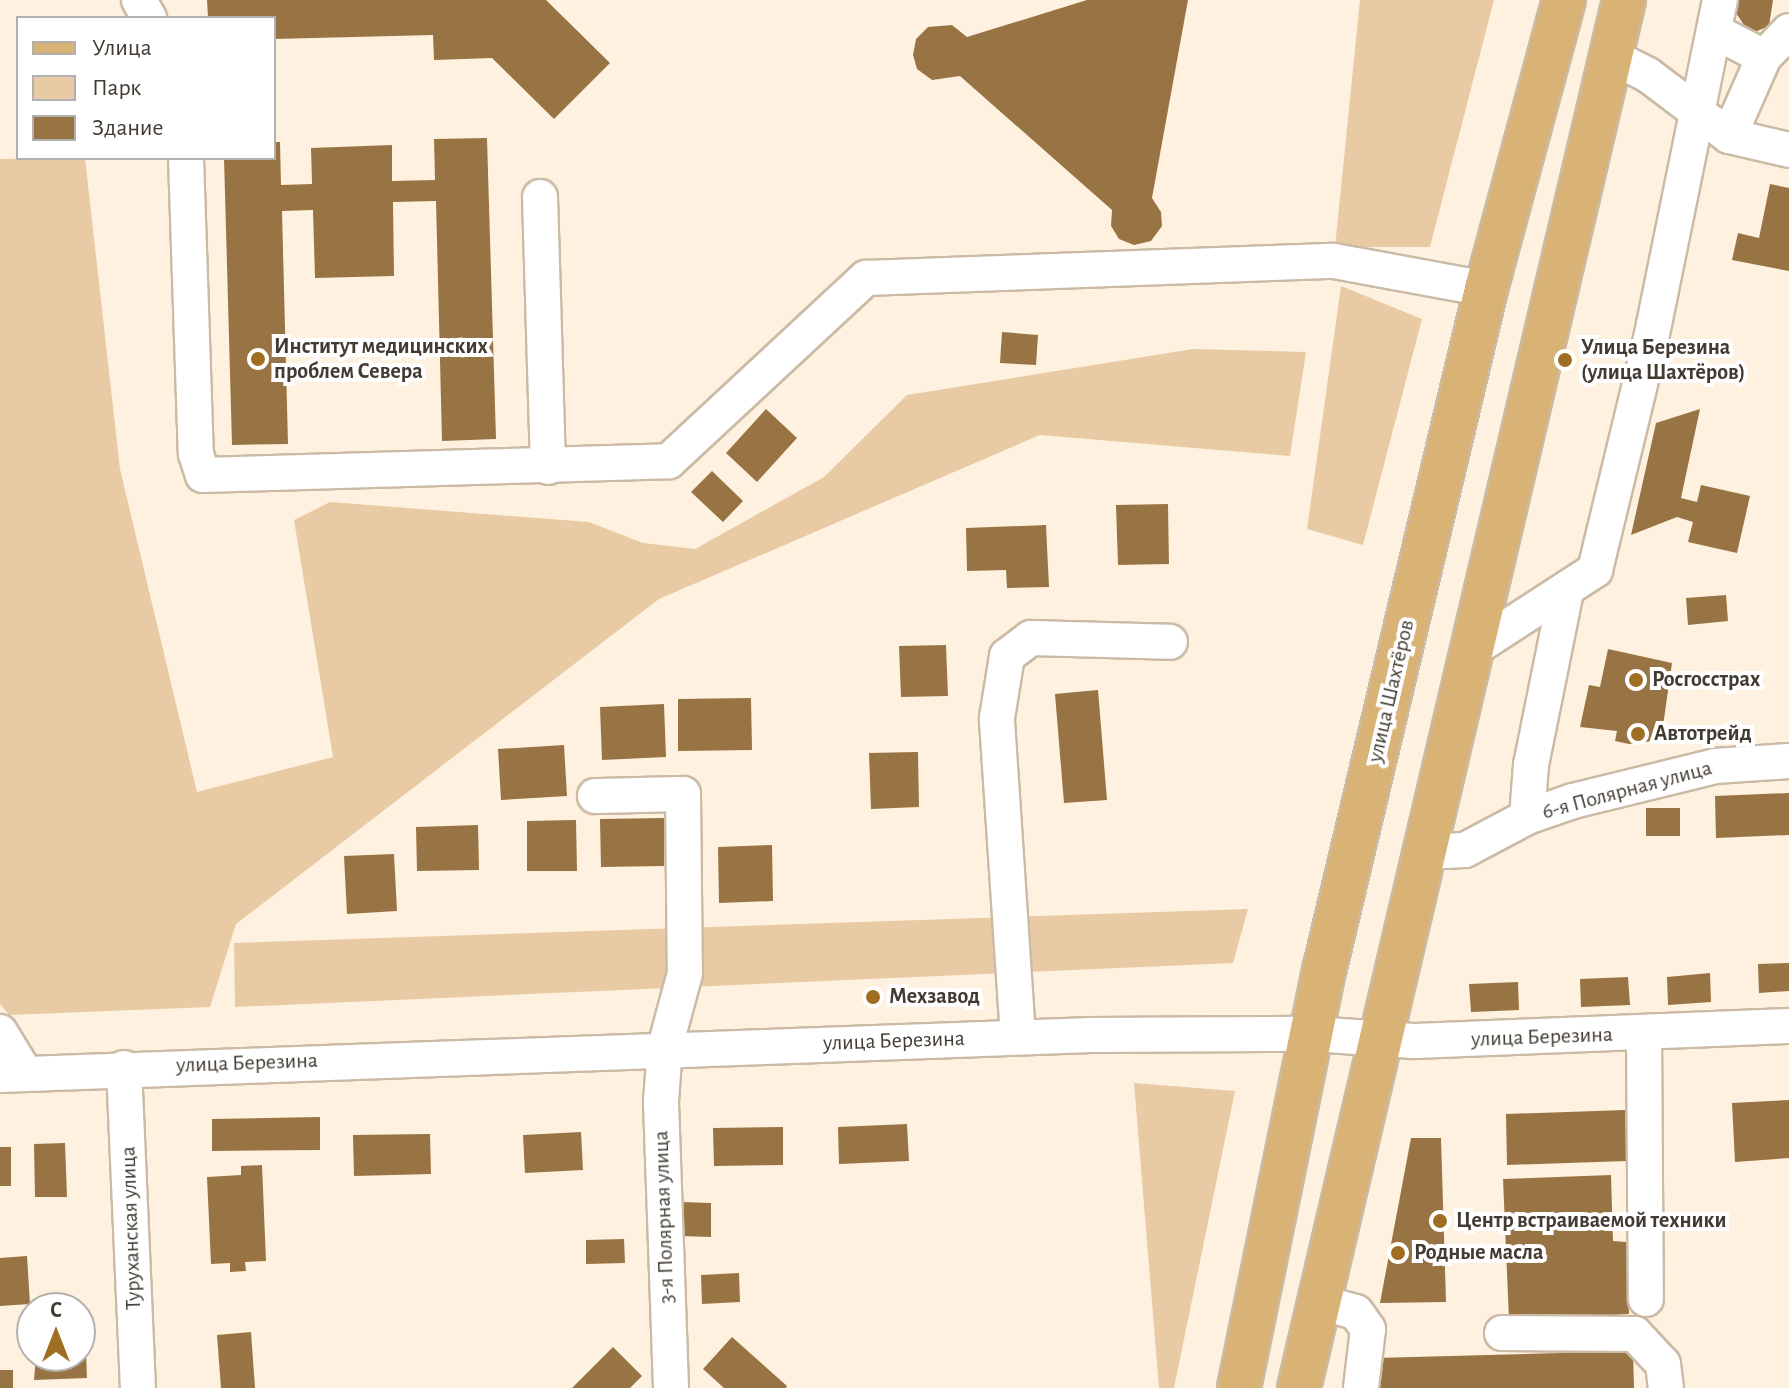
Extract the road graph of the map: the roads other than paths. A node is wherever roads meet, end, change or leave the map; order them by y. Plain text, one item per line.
1 (1624, 0) edge
2 (1555, 13) edge
3 (1717, 15) edge
4 (1788, 28) edge
5 (1611, 56) junction
6 (1764, 57) junction
7 (1699, 113) junction
8 (1729, 136) junction
9 (1789, 150) edge
10 (186, 160) edge
11 (540, 197) dead end
12 (1486, 289) junction
13 (548, 467) junction
14 (1566, 591) junction
15 (1170, 642) dead end
16 (1472, 650) junction
17 (1789, 761) edge
18 (595, 796) dead end
19 (1527, 817) junction
20 (1425, 852) junction
21 (1789, 1026) edge
22 (0, 1032) edge
23 (1313, 1034) junction
24 (1644, 1034) junction
25 (1018, 1037) junction
26 (1381, 1040) junction
27 (665, 1047) junction
28 (124, 1068) junction
29 (13, 1074) edge
30 (1646, 1299) dead end
31 (1320, 1302) junction
32 (1502, 1333) dead end
33 (138, 1388) edge
34 (671, 1388) edge
35 (1239, 1388) edge
36 (1299, 1388) edge
37 (1361, 1388) edge
38 (1666, 1388) edge

1 - 5 main road
2 - 12 main road, улица Шахтёров
3 - 6 street
3 - 7 street
4 - 6 street
5 - 7 street
5 - 16 main road
6 - 8 street
7 - 8 street
7 - 14 street
8 - 9 street
10 - 13 street
11 - 13 street
12 - 13 street
12 - 23 main road, улица Шахтёров
14 - 16 street
14 - 19 street
15 - 25 street
16 - 20 main road
17 - 19 street, 6-я Полярная улица
18 - 27 street, 3-я Полярная улица
19 - 20 street, 6-я Полярная улица
20 - 26 main road
21 - 24 street, улица Березина
22 - 29 street
23 - 25 street, улица Березина
23 - 26 street, улица Березина
23 - 35 main road, улица Шахтёров
24 - 26 street, улица Березина
24 - 30 street
25 - 27 street, улица Березина
26 - 31 main road
27 - 28 street, улица Березина
27 - 34 street, 3-я Полярная улица
28 - 29 street, улица Березина
28 - 33 street, Туруханская улица
31 - 36 main road
31 - 37 street
32 - 38 street

